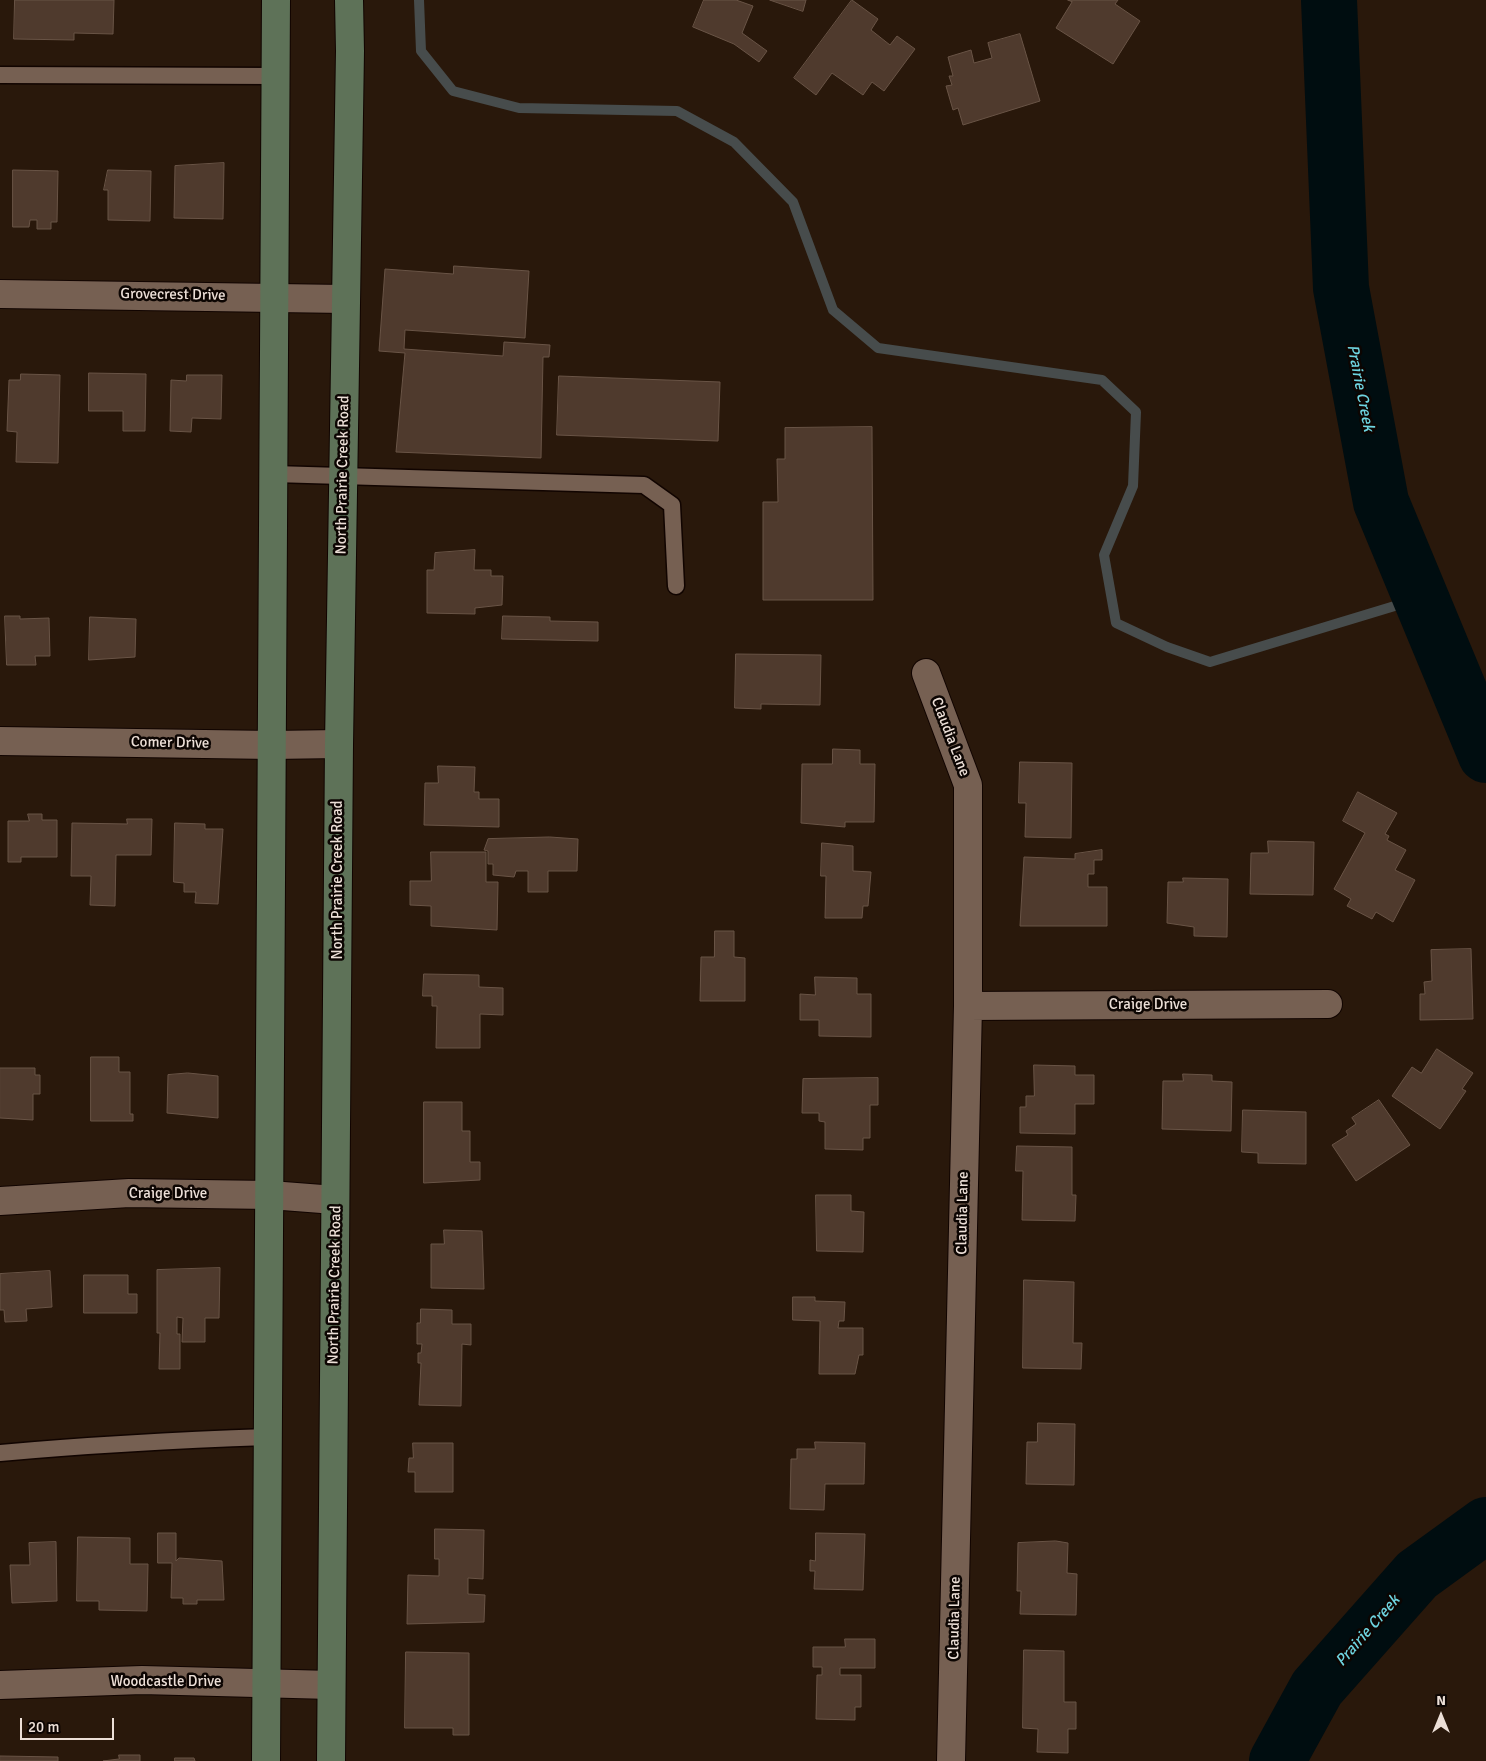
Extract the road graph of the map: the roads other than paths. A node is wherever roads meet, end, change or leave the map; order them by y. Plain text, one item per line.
1 (276, 0) edge
2 (349, 0) edge
3 (0, 75) edge
4 (276, 76) junction
5 (0, 294) edge
6 (275, 296) junction
7 (345, 298) junction
8 (274, 474) junction
9 (343, 476) junction
10 (676, 586) dead end
11 (926, 673) dead end
12 (0, 741) edge
13 (339, 744) junction
14 (272, 745) junction
15 (1328, 1004) dead end
16 (968, 1006) junction
17 (270, 1196) junction
18 (336, 1200) junction
19 (0, 1202) edge
20 (268, 1438) junction
21 (0, 1453) edge
22 (267, 1683) junction
23 (0, 1685) edge
24 (331, 1685) junction
25 (266, 1761) edge
26 (332, 1761) edge
27 (952, 1761) edge

1 - 4 main road
2 - 7 main road, North Prairie Creek Road
3 - 4 lane
4 - 6 main road
5 - 6 street, Grovecrest Drive
6 - 7 street, Grovecrest Drive
6 - 8 main road
7 - 9 main road, North Prairie Creek Road
8 - 9 lane
8 - 14 main road
9 - 10 lane
9 - 13 main road, North Prairie Creek Road
11 - 16 street, Claudia Lane
12 - 14 street, Comer Drive
13 - 14 street, Comer Drive
13 - 18 main road, North Prairie Creek Road
14 - 17 main road
15 - 16 street, Craige Drive
16 - 27 street, Claudia Lane
17 - 18 street, Craige Drive
17 - 19 street, Craige Drive
17 - 20 main road
18 - 24 main road, North Prairie Creek Road
20 - 21 lane
20 - 22 main road
22 - 23 street, Woodcastle Drive
22 - 24 street, Woodcastle Drive
22 - 25 main road
24 - 26 main road, North Prairie Creek Road

